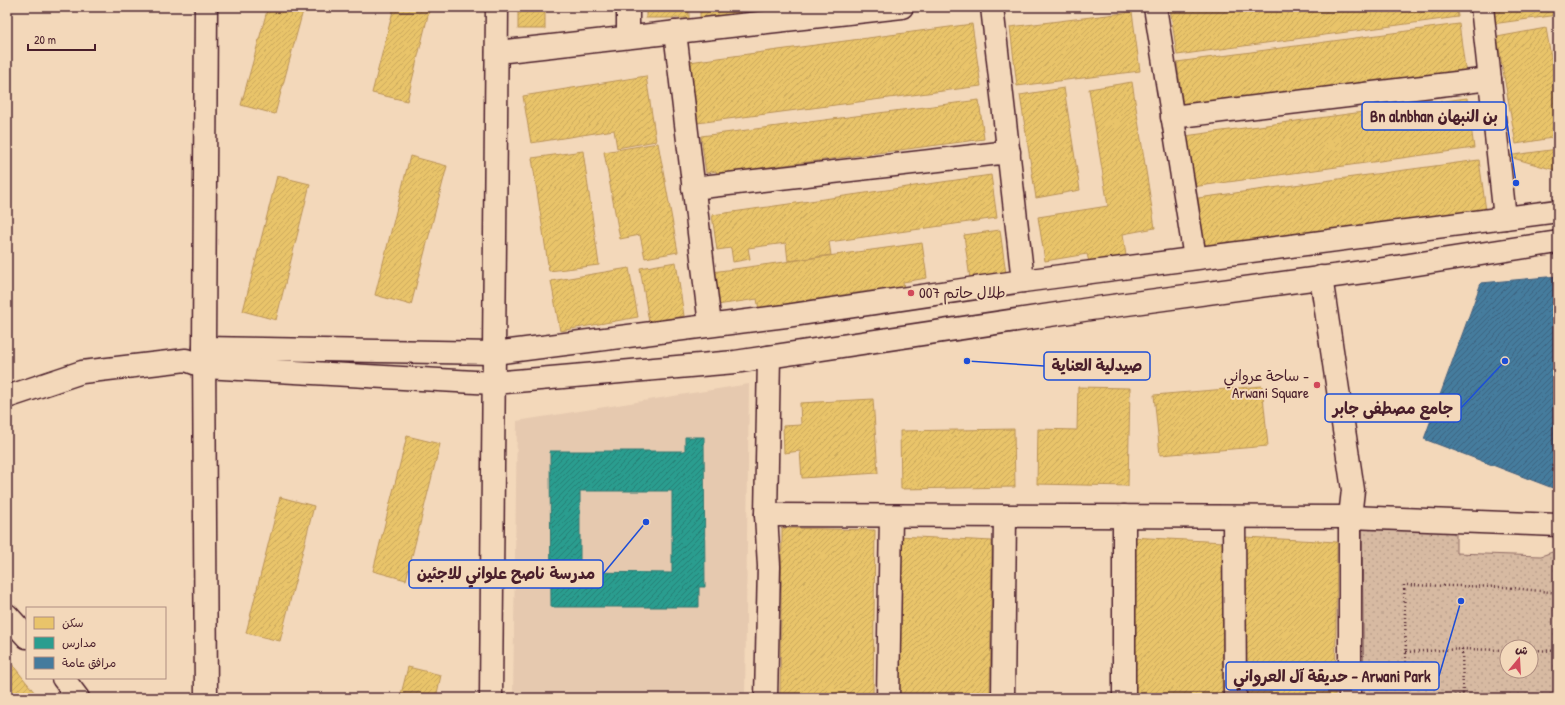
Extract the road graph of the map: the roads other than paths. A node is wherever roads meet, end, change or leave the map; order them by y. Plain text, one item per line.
1 (206, 7) edge
2 (497, 7) edge
3 (628, 7) edge
4 (902, 7) edge
5 (992, 7) edge
6 (1155, 7) edge
7 (1482, 7) edge
8 (757, 15) edge
9 (675, 32) junction
10 (628, 37) junction
11 (497, 52) junction
12 (1490, 79) junction
13 (1172, 117) junction
14 (1009, 152) junction
15 (694, 188) junction
16 (1558, 211) edge
17 (1505, 218) junction
18 (1558, 242) edge
19 (1195, 258) junction
20 (1321, 277) junction
21 (1023, 281) junction
22 (710, 325) junction
23 (494, 352) junction
24 (769, 357) junction
25 (198, 358) junction
26 (493, 383) junction
27 (7, 397) edge
28 (766, 515) junction
29 (891, 516) junction
30 (1005, 516) junction
31 (1124, 516) junction
32 (1234, 517) junction
33 (1350, 517) junction
34 (1558, 525) edge
35 (7, 615) edge
36 (26, 637) edge
37 (64, 679) edge
38 (78, 698) edge
39 (206, 698) edge
40 (491, 698) edge
41 (766, 698) edge
42 (888, 698) edge
43 (1003, 698) edge
44 (1124, 698) edge
45 (1235, 698) edge
46 (1350, 698) edge

1 - 25 street
2 - 11 street
3 - 10 street
4 - 8 street
5 - 14 street
6 - 13 street
7 - 12 street
8 - 9 street
9 - 10 street
9 - 15 street
10 - 11 street
11 - 23 street
12 - 13 street
12 - 17 street
13 - 19 street
14 - 15 street
14 - 21 street
15 - 22 street
16 - 17 street
17 - 19 street
18 - 20 street
19 - 21 street
20 - 24 street
20 - 33 street
21 - 22 street
22 - 23 street
23 - 25 street
23 - 26 street
24 - 26 street
24 - 28 street
25 - 26 street
25 - 27 street
25 - 39 street
26 - 40 street
28 - 29 street
28 - 41 street
29 - 30 street
29 - 42 street
30 - 31 street
30 - 43 street
31 - 32 street
31 - 44 street
32 - 33 street
32 - 45 street
33 - 34 street
33 - 46 street
35 - 36 street
37 - 38 street

